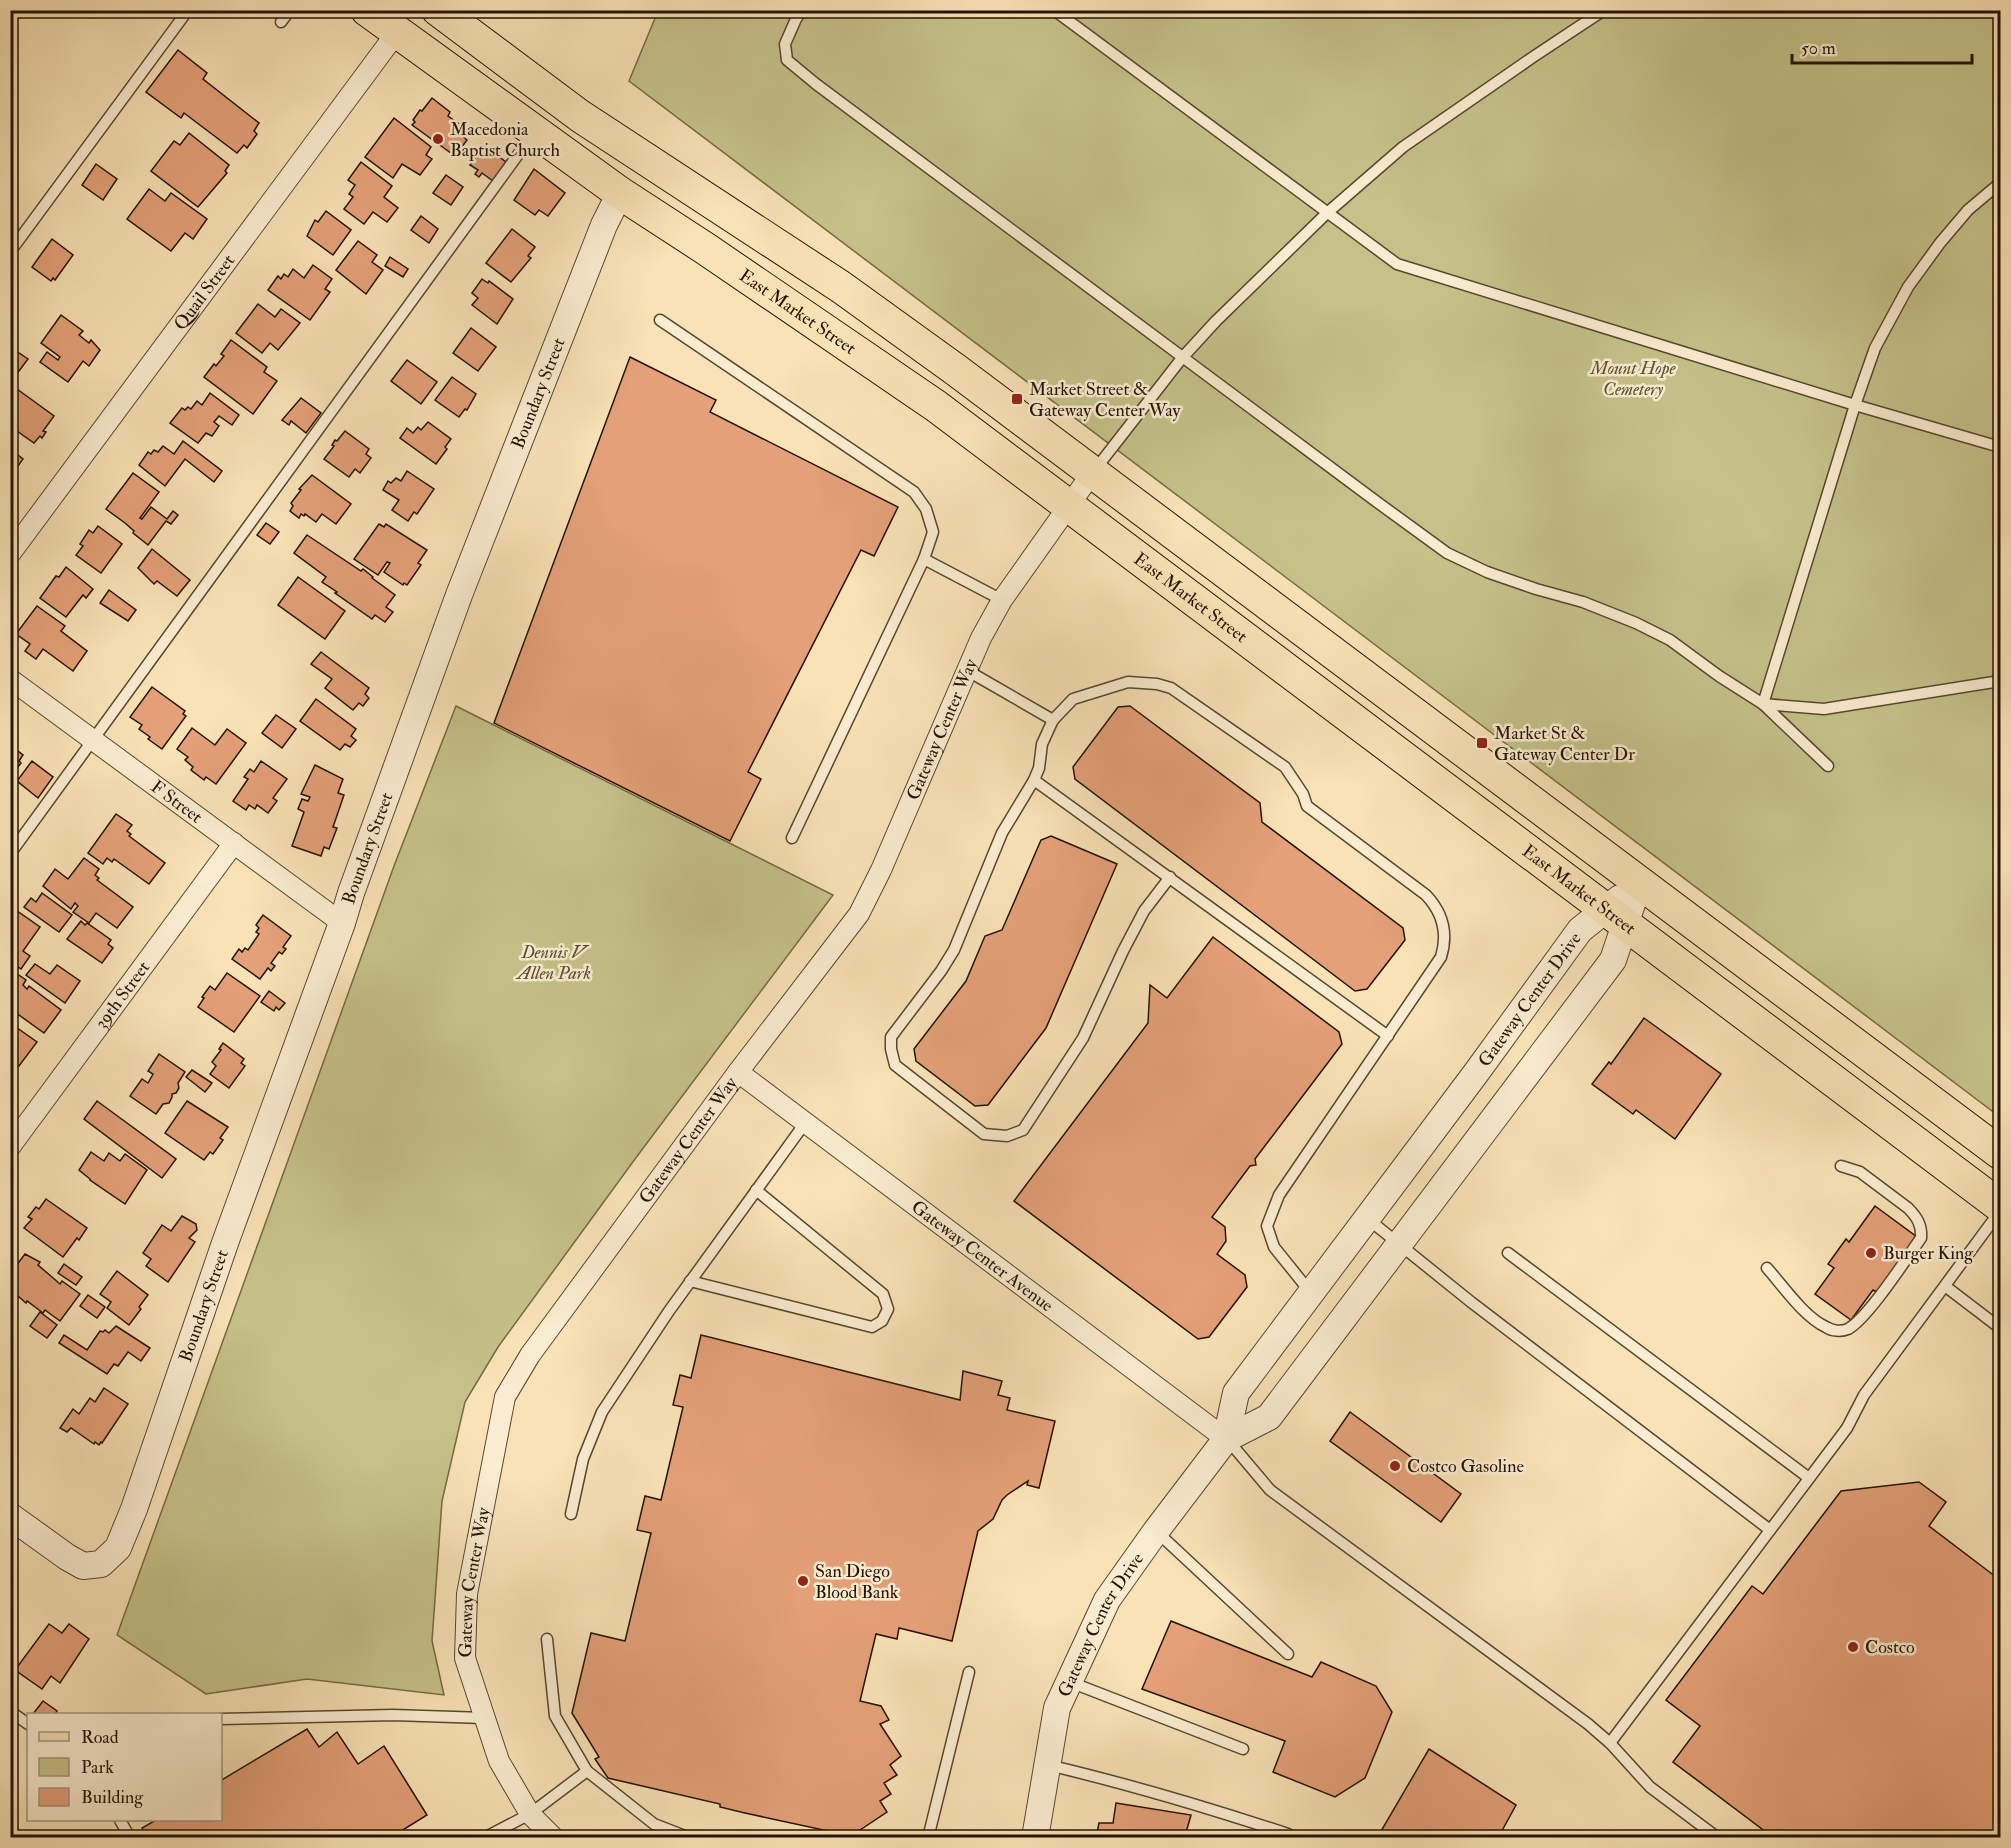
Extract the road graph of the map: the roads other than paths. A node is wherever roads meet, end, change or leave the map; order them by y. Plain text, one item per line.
1 (188, 10) edge
2 (290, 10) edge
3 (367, 10) edge
4 (438, 10) edge
5 (802, 10) edge
6 (1054, 10) edge
7 (1604, 10) edge
8 (281, 22) dead end
9 (397, 32) junction
10 (535, 132) junction
11 (2001, 183) edge
12 (620, 194) junction
13 (1327, 213) junction
14 (10, 252) edge
15 (660, 320) dead end
16 (914, 340) junction
17 (1182, 358) junction
18 (1855, 405) junction
19 (2001, 447) edge
20 (1092, 473) junction
21 (1069, 506) junction
22 (10, 554) edge
23 (924, 560) junction
24 (1002, 600) junction
25 (968, 671) junction
26 (10, 679) edge
27 (2001, 681) edge
28 (1763, 704) junction
29 (1053, 720) junction
30 (94, 740) junction
31 (1828, 766) dead end
32 (1034, 780) junction
33 (792, 838) dead end
34 (234, 843) junction
35 (10, 854) edge
36 (1170, 877) junction
37 (1639, 883) junction
38 (1616, 917) junction
39 (342, 923) junction
40 (1388, 1036) junction
41 (738, 1072) junction
42 (805, 1123) junction
43 (10, 1147) edge
44 (2001, 1153) edge
45 (1841, 1166) dead end
46 (756, 1190) junction
47 (2001, 1206) edge
48 (2001, 1211) edge
49 (1367, 1219) junction
50 (1399, 1245) junction
51 (1508, 1253) dead end
52 (1767, 1268) dead end
53 (690, 1281) junction
54 (1945, 1286) junction
55 (1311, 1293) junction
56 (2001, 1328) edge
57 (1226, 1439) junction
58 (1809, 1478) junction
59 (571, 1514) dead end
60 (10, 1516) edge
61 (1770, 1530) junction
62 (1156, 1531) junction
63 (547, 1639) dead end
64 (1288, 1654) dead end
65 (969, 1672) dead end
66 (1069, 1682) junction
67 (10, 1711) edge
68 (484, 1718) junction
69 (222, 1719) edge
70 (27, 1723) edge
71 (1610, 1743) junction
72 (1243, 1749) dead end
73 (1048, 1765) junction
74 (587, 1771) junction
75 (530, 1814) junction
76 (121, 1821) edge
77 (130, 1838) edge
78 (484, 1838) edge
79 (554, 1838) edge
80 (690, 1838) edge
81 (928, 1838) edge
82 (1035, 1838) edge
83 (1292, 1838) edge
84 (1718, 1838) edge

1 - 14 lane
2 - 8 lane
3 - 9 main road, East Market Street
4 - 16 main road
5 - 17 lane
6 - 13 lane
7 - 13 lane
9 - 10 main road, East Market Street
9 - 22 street, Quail Street
10 - 12 main road, East Market Street
10 - 30 lane
11 - 18 lane
12 - 16 main road
12 - 21 main road, East Market Street
12 - 39 street, Boundary Street
13 - 17 lane
13 - 18 lane
15 - 23 lane
16 - 20 main road
17 - 20 lane
17 - 28 lane
18 - 19 lane
18 - 28 lane
20 - 21 street, Gateway Center Way
20 - 37 main road
21 - 24 street, Gateway Center Way
21 - 38 main road, East Market Street
23 - 24 lane
23 - 33 lane
24 - 25 street, Gateway Center Way
25 - 29 lane
25 - 41 street, Gateway Center Way
26 - 30 street, F Street
27 - 28 lane
28 - 31 lane
29 - 32 lane
29 - 40 lane
30 - 34 street, F Street
30 - 35 lane
32 - 36 lane
32 - 36 lane
34 - 39 street, F Street
34 - 43 street, 39th Street
36 - 40 lane
37 - 38 street, Gateway Center Drive
37 - 44 main road
38 - 47 main road, East Market Street
38 - 49 street, Gateway Center Drive
38 - 50 street, Gateway Center Drive
39 - 60 street, Boundary Street
40 - 55 lane
41 - 42 street, Gateway Center Avenue
41 - 68 street, Gateway Center Way
42 - 46 lane
42 - 57 street, Gateway Center Avenue
45 - 52 lane
46 - 53 lane
46 - 53 lane
48 - 54 lane
49 - 50 lane
49 - 55 street, Gateway Center Drive
50 - 57 street, Gateway Center Drive
50 - 61 lane
51 - 58 lane
53 - 59 lane
54 - 56 lane
54 - 58 lane
55 - 57 street, Gateway Center Drive
57 - 62 street, Gateway Center Drive
57 - 71 lane
58 - 61 lane
61 - 71 lane
62 - 64 lane
62 - 66 street, Gateway Center Drive
63 - 74 lane
65 - 81 lane
66 - 72 lane
66 - 73 street, Gateway Center Drive
67 - 70 lane
68 - 69 lane
68 - 75 street, Gateway Center Way
71 - 84 lane
73 - 82 street, Gateway Center Drive
73 - 83 lane
74 - 75 lane
74 - 80 lane
75 - 78 lane
75 - 79 street, Gateway Center Way
76 - 77 lane

